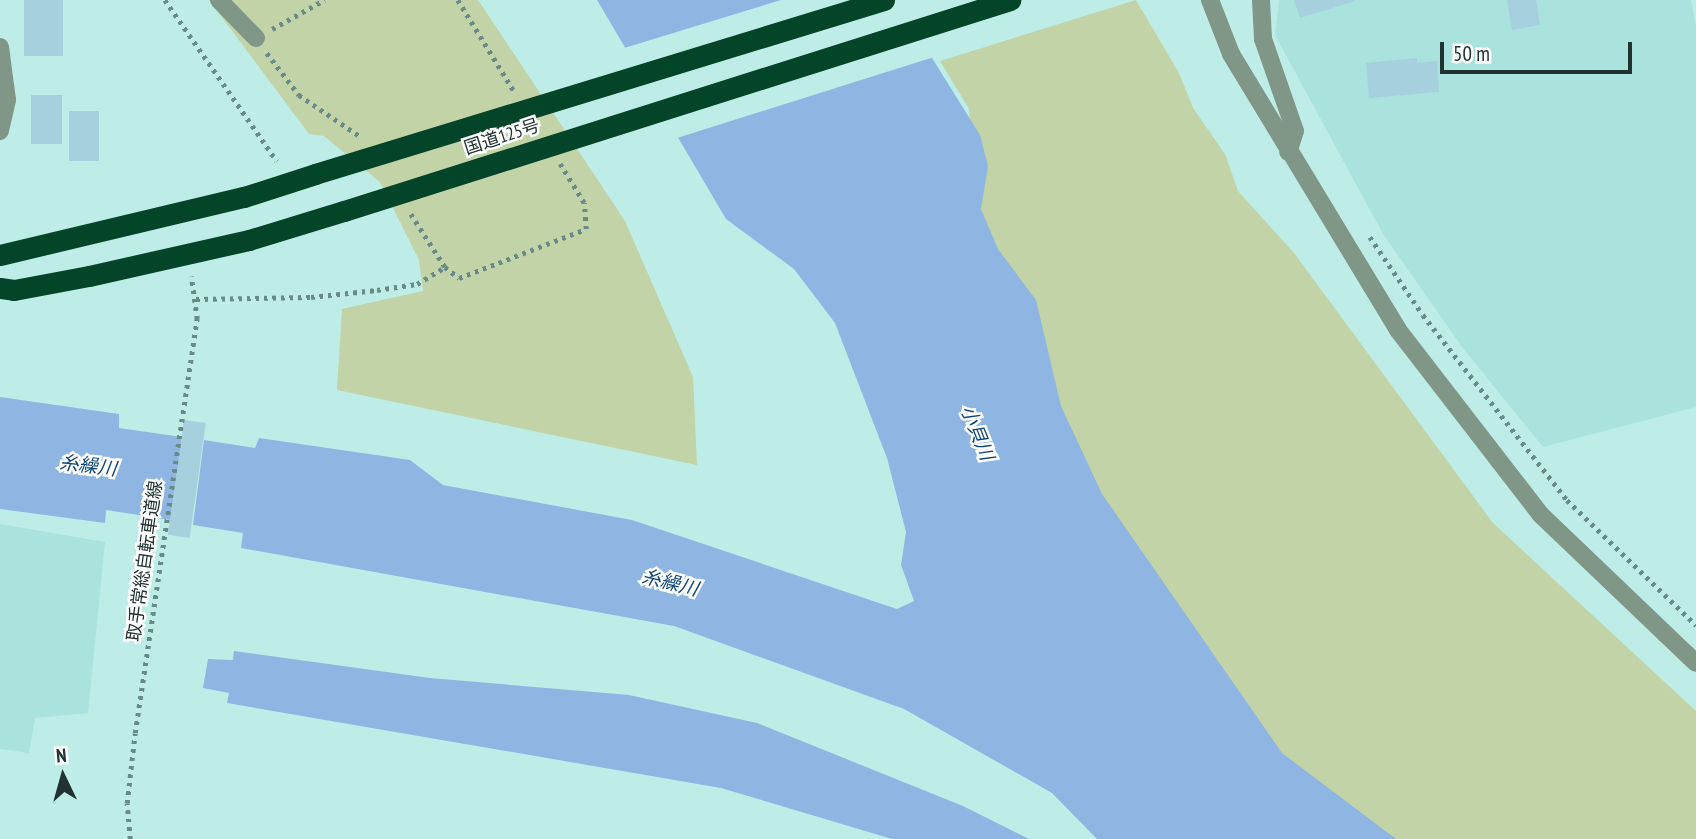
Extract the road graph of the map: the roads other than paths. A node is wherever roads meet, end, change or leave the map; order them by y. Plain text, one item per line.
1 (219, 0) edge
2 (884, 0) edge
3 (1010, 0) edge
4 (1210, 0) edge
5 (1261, 0) edge
6 (256, 38) road end
7 (0, 47) edge
8 (0, 131) edge
9 (1288, 152) junction
10 (0, 255) edge
11 (0, 288) edge
12 (1696, 663) edge

1 - 6 street
2 - 10 highway, 国道125号, bridge
3 - 11 highway, 国道125号, bridge
4 - 9 street
5 - 9 street
7 - 8 street
9 - 12 street

